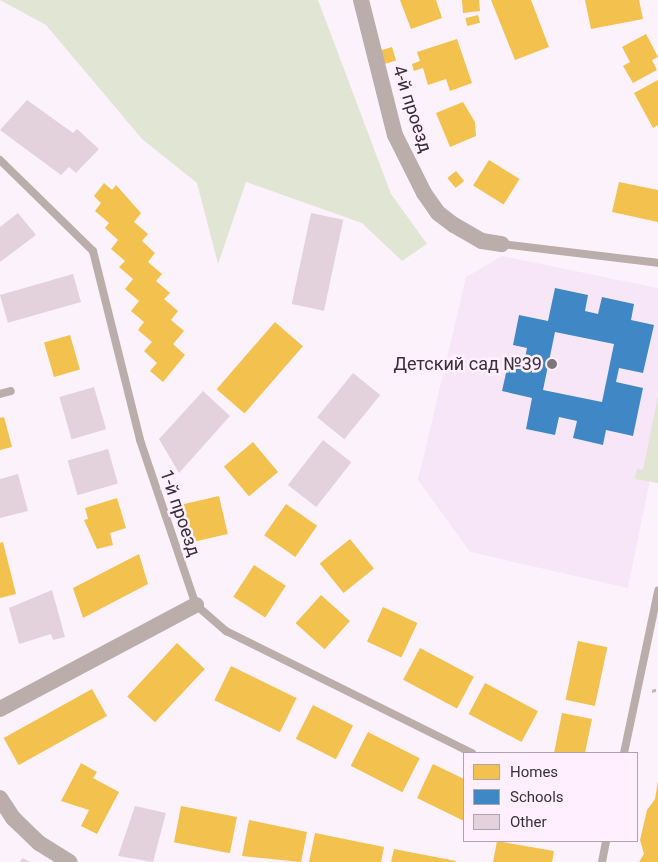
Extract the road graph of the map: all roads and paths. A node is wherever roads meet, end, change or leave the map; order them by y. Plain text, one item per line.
1 (361, 0) edge
2 (0, 160) edge
3 (502, 244) joint
4 (658, 263) edge
5 (11, 391) dead end
6 (0, 394) edge
7 (658, 591) edge
8 (196, 605) junction
9 (658, 689) edge
10 (652, 691) dead end
11 (0, 709) edge
12 (470, 752) edge
13 (624, 752) edge
14 (0, 798) edge
15 (606, 842) edge
16 (69, 862) edge
17 (602, 862) edge

1 - 3 street, 4-й проезд
2 - 8 lane, 1-й проезд
3 - 4 lane
5 - 6 lane
7 - 13 lane
8 - 11 street
8 - 12 lane
9 - 10 path
14 - 16 street
15 - 17 lane

